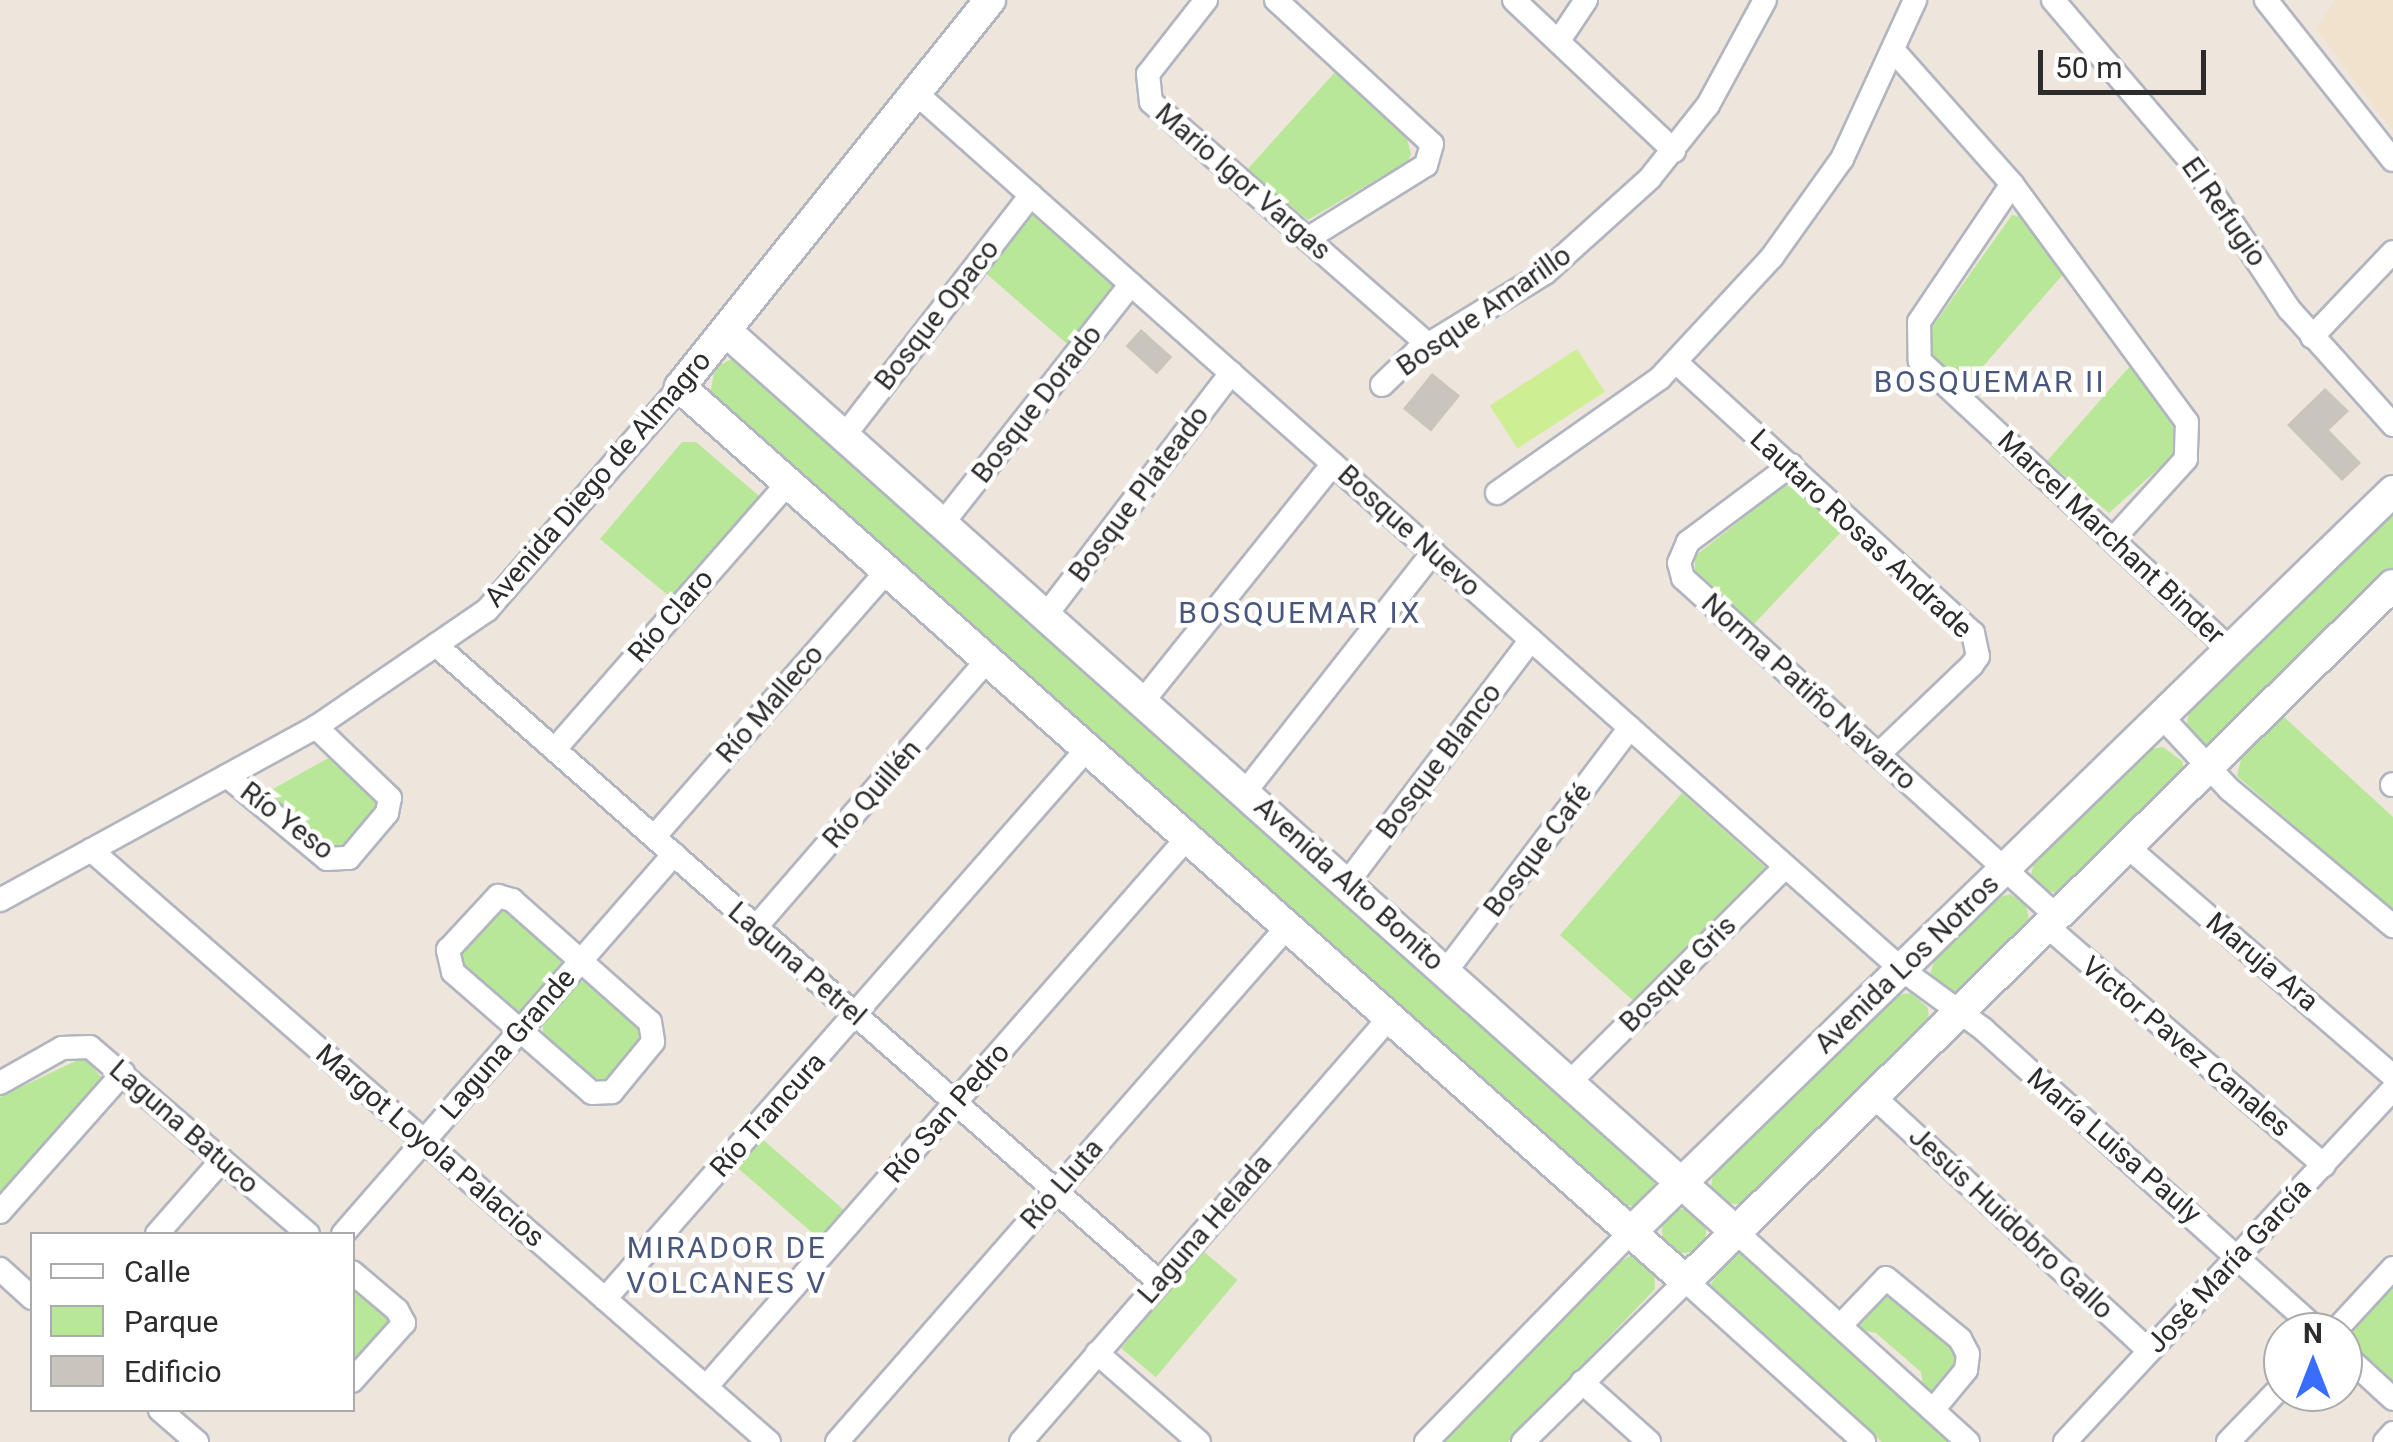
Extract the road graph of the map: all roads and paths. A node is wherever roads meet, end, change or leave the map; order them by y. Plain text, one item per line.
1 (990, 0) edge
2 (1206, 0) edge
3 (1276, 0) edge
4 (1514, 0) edge
5 (1586, 0) edge
6 (1765, 0) edge
7 (1915, 0) edge
8 (2053, 0) edge
9 (2266, 0) edge
10 (1560, 40) junction
11 (1894, 51) junction
12 (917, 94) junction
13 (1674, 150) junction
14 (2393, 160) edge
15 (2012, 184) junction
16 (1031, 195) junction
17 (1308, 240) junction
18 (2393, 252) edge
19 (1131, 284) junction
20 (726, 331) junction
21 (2312, 337) junction
22 (1427, 344) junction
23 (1677, 363) junction
24 (1231, 373) junction
25 (1382, 385) dead end
26 (680, 387) junction
27 (2393, 425) edge
28 (844, 436) junction
29 (1332, 464) junction
30 (1791, 465) junction
31 (788, 483) junction
32 (2393, 491) edge
33 (1497, 493) dead end
34 (942, 523) junction
35 (2115, 537) junction
36 (1433, 552) junction
37 (887, 571) junction
38 (2393, 585) edge
39 (1046, 615) junction
40 (1531, 640) junction
41 (436, 645) junction
42 (2233, 652) junction
43 (987, 660) junction
44 (1143, 701) junction
45 (2164, 719) junction
46 (316, 727) junction
47 (1630, 728) junction
48 (554, 749) junction
49 (1087, 749) junction
50 (1879, 754) junction
51 (2212, 770) junction
52 (227, 776) junction
53 (1246, 792) junction
54 (654, 837) junction
55 (1187, 838) junction
56 (2130, 849) junction
57 (91, 850) junction
58 (674, 854) junction
59 (1786, 866) junction
60 (2005, 868) junction
61 (1347, 882) junction
62 (0, 900) edge
63 (2054, 923) junction
64 (2393, 926) edge
65 (756, 927) junction
66 (1287, 927) junction
67 (580, 960) junction
68 (1901, 969) junction
69 (1446, 972) junction
70 (1959, 1012) junction
71 (856, 1016) junction
72 (1389, 1018) junction
73 (520, 1030) junction
74 (123, 1073) junction
75 (2393, 1076) edge
76 (0, 1082) edge
77 (1570, 1082) junction
78 (2393, 1089) edge
79 (1872, 1094) junction
80 (956, 1103) junction
81 (424, 1141) junction
82 (222, 1160) junction
83 (2324, 1165) junction
84 (1682, 1182) junction
85 (1056, 1191) junction
86 (0, 1212) edge
87 (1734, 1230) junction
88 (160, 1232) edge
89 (306, 1232) edge
90 (345, 1232) edge
91 (1631, 1232) junction
92 (2240, 1257) junction
93 (2393, 1268) edge
94 (0, 1269) edge
95 (355, 1274) edge
96 (1686, 1281) junction
97 (1159, 1282) junction
98 (30, 1296) edge
99 (605, 1299) junction
100 (2299, 1312) edge
101 (2352, 1312) edge
102 (1840, 1326) junction
103 (2149, 1352) junction
104 (1097, 1353) junction
105 (2363, 1371) edge
106 (355, 1379) edge
107 (1582, 1382) junction
108 (706, 1388) junction
109 (2393, 1399) edge
110 (2263, 1406) edge
111 (1933, 1410) junction
112 (175, 1414) edge
113 (2393, 1433) edge
114 (197, 1442) edge
115 (768, 1442) edge
116 (837, 1442) edge
117 (1021, 1442) edge
118 (1199, 1442) edge
119 (1426, 1442) edge
120 (1523, 1442) edge
121 (1649, 1442) edge
122 (1864, 1442) edge
123 (1968, 1442) edge
124 (2064, 1442) edge
125 (2228, 1442) edge
126 (2385, 1442) edge

1 - 12 street, Avenida Diego de Almagro
2 - 17 street, Mario Igor Vargas
3 - 17 street
4 - 10 street
5 - 10 street
6 - 13 street, Bosque Amarillo
7 - 11 street
8 - 21 street, El Refugio
9 - 14 street
10 - 13 street
11 - 15 street
11 - 23 street
12 - 16 street, Bosque Nuevo
12 - 20 street, Avenida Diego de Almagro
13 - 22 street, Bosque Amarillo
15 - 35 street
15 - 35 street, Marcel Marchant Binder
16 - 19 street, Bosque Nuevo
16 - 28 street, Bosque Opaco
17 - 22 street, Mario Igor Vargas
18 - 21 street
19 - 24 street, Bosque Nuevo
19 - 34 street, Bosque Dorado
20 - 26 street, Avenida Diego de Almagro
20 - 28 street, Avenida Alto Bonito
21 - 27 street, El Refugio
22 - 25 street, Bosque Amarillo
23 - 30 street, Lautaro Rosas Andrade
23 - 33 street
24 - 29 street, Bosque Nuevo
24 - 39 street, Bosque Plateado
26 - 31 street
26 - 41 street, Avenida Diego de Almagro
28 - 34 street, Avenida Alto Bonito
29 - 36 street, Bosque Nuevo
29 - 44 street
30 - 50 street, Lautaro Rosas Andrade
30 - 50 street, Norma Patiño Navarro
31 - 37 street
31 - 48 street, Río Claro
32 - 42 street, Avenida Los Notros
34 - 39 street, Avenida Alto Bonito
35 - 42 street, Marcel Marchant Binder
36 - 40 street, Bosque Nuevo
36 - 53 street
37 - 43 street
37 - 54 street, Río Malleco
38 - 51 street
39 - 44 street, Avenida Alto Bonito
40 - 47 street, Bosque Nuevo
40 - 61 street, Bosque Blanco
41 - 46 street, Avenida Diego de Almagro
41 - 48 street, Laguna Petrel
42 - 45 street, Avenida Los Notros
43 - 49 street
43 - 65 street, Río Quillén
44 - 53 street, Avenida Alto Bonito
45 - 51 street
45 - 60 street, Avenida Los Notros
46 - 52 street, Avenida Diego de Almagro
46 - 52 street, Río Yeso
47 - 59 street, Bosque Nuevo
47 - 69 street, Bosque Café
48 - 54 street, Laguna Petrel
49 - 55 street
49 - 71 street, Río Trancura
50 - 60 street, Norma Patiño Navarro
51 - 56 street
51 - 64 street
52 - 57 street, Avenida Diego de Almagro
53 - 61 street, Avenida Alto Bonito
54 - 58 street, Laguna Petrel
55 - 66 street
55 - 80 street, Río San Pedro
56 - 63 street
56 - 75 street, Maruja Ara
57 - 62 street, Avenida Diego de Almagro
57 - 81 street, Margot Loyola Palacios
58 - 65 street, Laguna Petrel
58 - 67 street, Laguna Grande
59 - 68 street, Bosque Nuevo
59 - 77 street, Bosque Gris
60 - 63 street, Norma Patiño Navarro
60 - 68 street, Avenida Los Notros
61 - 69 street, Avenida Alto Bonito
63 - 70 street
63 - 83 street, Victor Pavez Canales
65 - 71 street, Laguna Petrel
66 - 72 street
66 - 85 street, Río Lluta
67 - 73 street, Laguna Grande
67 - 73 street
67 - 73 street
68 - 70 street, María Luisa Pauly
68 - 84 street, Avenida Los Notros
69 - 77 street, Avenida Alto Bonito
70 - 79 street
70 - 92 street, María Luisa Pauly
71 - 80 street, Laguna Petrel
71 - 99 street, Río Trancura
72 - 91 street
72 - 97 street, Laguna Helada
73 - 81 street, Laguna Grande
74 - 76 street, Laguna Batuco
74 - 82 street, Laguna Batuco
74 - 86 street
77 - 84 street, Avenida Alto Bonito
78 - 83 street, José María García
79 - 87 street
79 - 103 street, Jesús Huidobro Gallo
80 - 85 street, Laguna Petrel
80 - 108 street, Río San Pedro
81 - 90 street, Laguna Grande
81 - 99 street, Margot Loyola Palacios
82 - 88 street
82 - 89 street, Laguna Batuco
83 - 92 street, José María García
84 - 87 street, Avenida Alto Bonito
84 - 91 street, Avenida Los Notros
85 - 97 street, Laguna Petrel
85 - 116 street, Río Lluta
87 - 96 street
87 - 102 street, Avenida Alto Bonito
91 - 96 street
91 - 119 street, Avenida Los Notros
92 - 100 street, María Luisa Pauly
92 - 103 street, José María García
93 - 101 street
94 - 98 street
95 - 106 street
96 - 107 street
96 - 122 street
97 - 104 street, Laguna Helada
99 - 108 street, Margot Loyola Palacios
102 - 111 street, Avenida Alto Bonito
102 - 111 street
103 - 124 street, José María García
104 - 117 street, Laguna Helada
104 - 118 street
105 - 109 street
107 - 120 street
107 - 121 street
108 - 115 street, Margot Loyola Palacios
110 - 125 street
111 - 123 street, Avenida Alto Bonito
112 - 114 street
113 - 126 street

